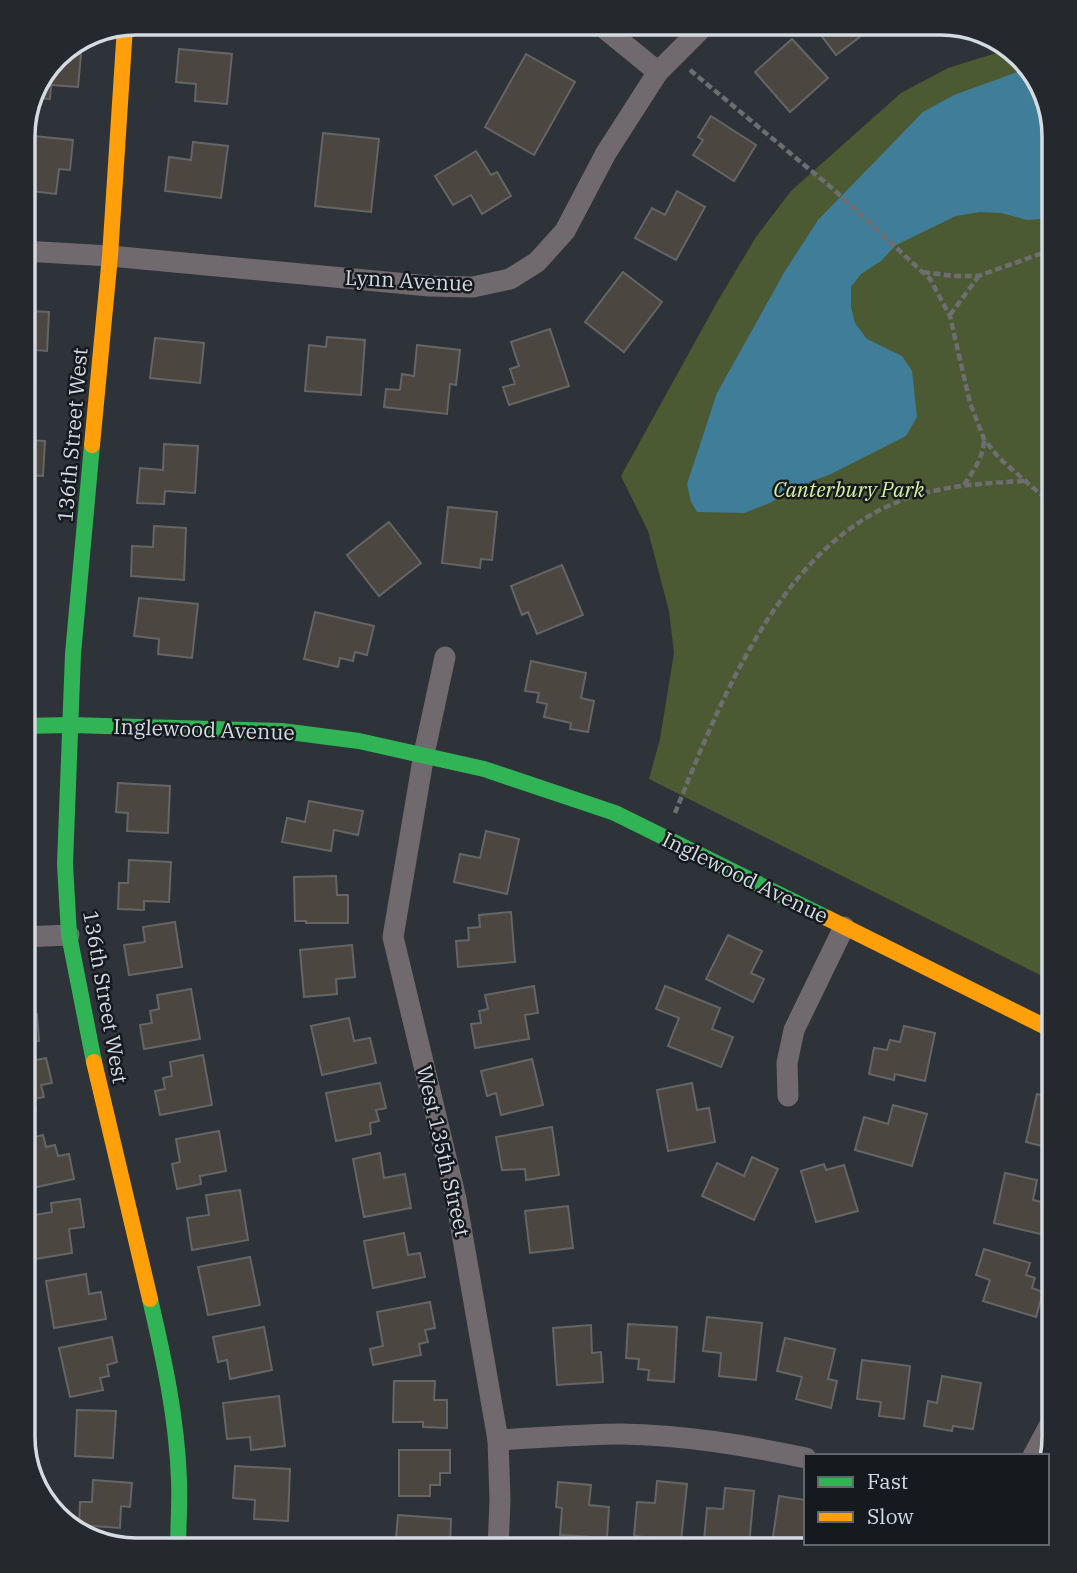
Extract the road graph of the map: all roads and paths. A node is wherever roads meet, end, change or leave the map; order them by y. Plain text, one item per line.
1 (613, 35) edge
2 (694, 35) edge
3 (124, 36) edge
4 (673, 55) junction
5 (658, 72) junction
6 (35, 252) edge
7 (1042, 253) edge
8 (110, 256) junction
9 (922, 272) junction
10 (978, 276) junction
11 (950, 316) junction
12 (984, 439) junction
13 (1026, 481) junction
14 (964, 485) junction
15 (1042, 495) edge
16 (445, 657) dead end
17 (70, 725) junction
18 (35, 726) edge
19 (424, 754) junction
20 (662, 837) junction
21 (844, 927) junction
22 (69, 934) junction
23 (35, 936) edge
24 (1042, 1025) edge
25 (788, 1096) dead end
26 (498, 1440) junction
27 (804, 1458) edge
28 (178, 1538) edge
29 (498, 1538) edge

1 - 5 street
2 - 4 street, Lynn Avenue
3 - 8 street, 136th Street West
4 - 5 street, Lynn Avenue
4 - 9 path
5 - 8 street, Lynn Avenue
6 - 8 street, Lynn Avenue
7 - 10 path
8 - 17 street, 136th Street West
9 - 10 path
9 - 11 path
10 - 11 path
11 - 12 path
12 - 13 path
12 - 14 path
13 - 14 path
13 - 15 path
14 - 20 path
16 - 19 street
17 - 18 street, Inglewood Avenue
17 - 19 street, Inglewood Avenue
17 - 22 street, 136th Street West
19 - 20 street, Inglewood Avenue
19 - 26 street, West 135th Street
20 - 21 street, Inglewood Avenue
21 - 24 street, Inglewood Avenue
21 - 25 street
22 - 23 street
22 - 28 street, 136th Street West
26 - 27 street
26 - 29 street, West 135th Street

